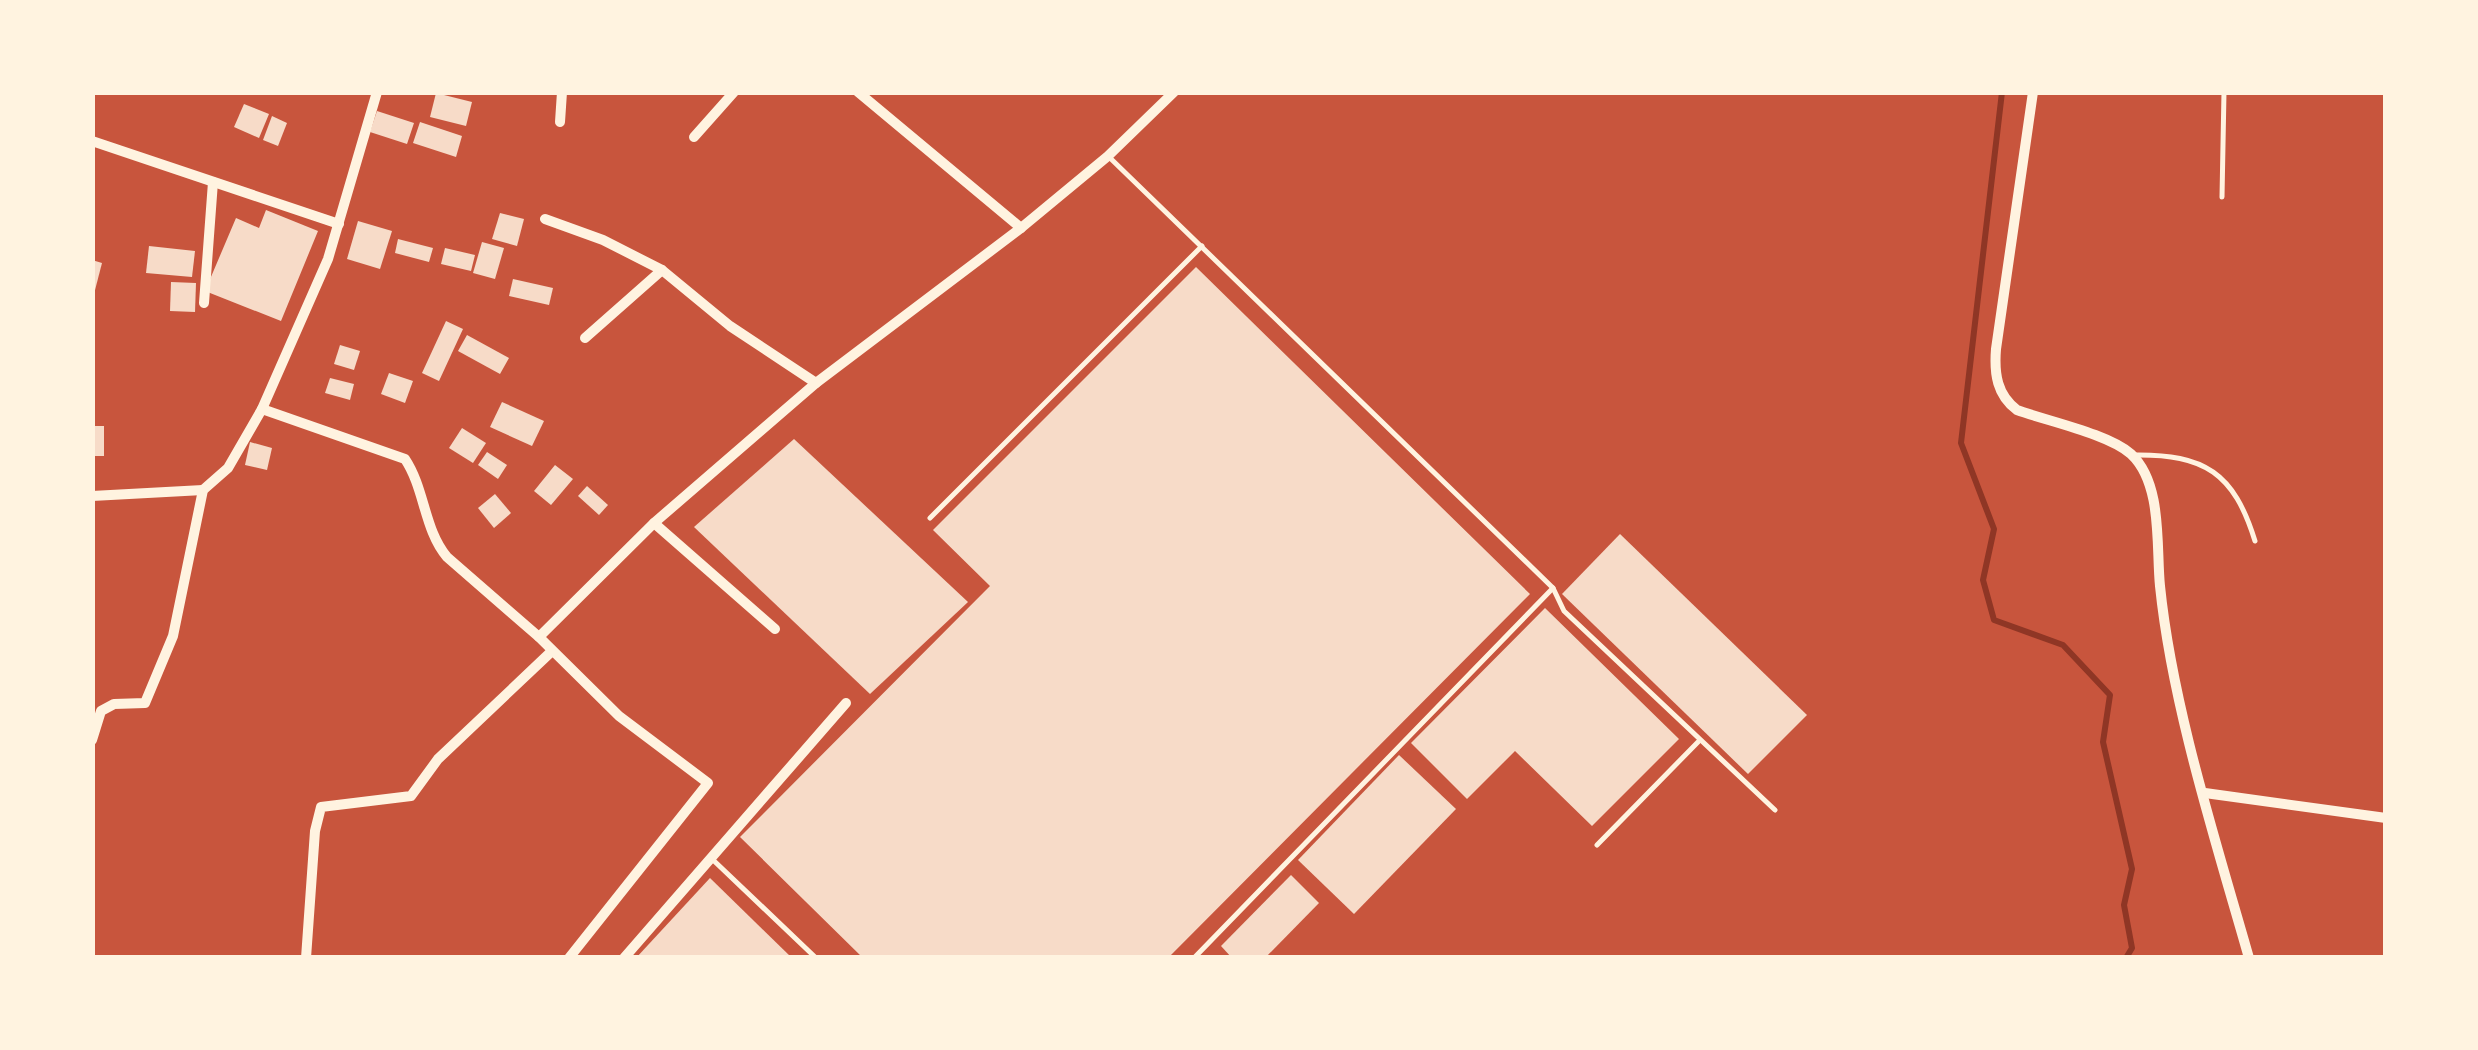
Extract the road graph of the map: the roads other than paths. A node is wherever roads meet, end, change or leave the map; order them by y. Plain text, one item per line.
1 (378, 92) edge
2 (562, 92) edge
3 (734, 92) edge
4 (858, 92) edge
5 (1174, 92) edge
6 (2033, 92) edge
7 (2224, 92) edge
8 (560, 122) dead end
9 (694, 137) dead end
10 (92, 141) edge
11 (1108, 156) junction
12 (212, 182) junction
13 (2222, 196) dead end
14 (544, 219) dead end
15 (339, 224) junction
16 (1022, 228) junction
17 (1202, 246) junction
18 (662, 270) junction
19 (204, 303) dead end
20 (586, 338) dead end
21 (816, 382) junction
22 (262, 409) junction
23 (2132, 455) junction
24 (203, 490) junction
25 (92, 496) edge
26 (930, 518) dead end
27 (654, 523) junction
28 (2255, 541) dead end
29 (1554, 588) junction
30 (775, 629) dead end
31 (539, 637) junction
32 (552, 651) junction
33 (846, 703) dead end
34 (92, 740) edge
35 (1698, 742) junction
36 (2205, 793) junction
37 (1775, 810) dead end
38 (2386, 818) edge
39 (1597, 845) dead end
40 (711, 858) junction
41 (306, 958) edge
42 (569, 958) edge
43 (624, 958) edge
44 (816, 958) edge
45 (1194, 958) edge
46 (2249, 958) edge

1 - 15 street
2 - 8 street
3 - 9 street
4 - 16 street
5 - 11 street
6 - 23 street
7 - 13 lane
10 - 12 street
11 - 16 street
11 - 17 lane
12 - 15 street
12 - 19 street
14 - 18 street
15 - 22 street
16 - 21 street
17 - 26 lane
17 - 29 lane
18 - 20 street
18 - 21 street
21 - 27 street
22 - 24 street
22 - 31 street
23 - 28 lane
23 - 36 street
24 - 25 street
24 - 34 street
27 - 30 street
27 - 31 street
29 - 35 lane
29 - 45 lane
31 - 32 street
32 - 41 street
32 - 42 street
33 - 40 street
35 - 37 lane
35 - 39 lane
36 - 38 street
36 - 46 street
40 - 43 street
40 - 44 lane

